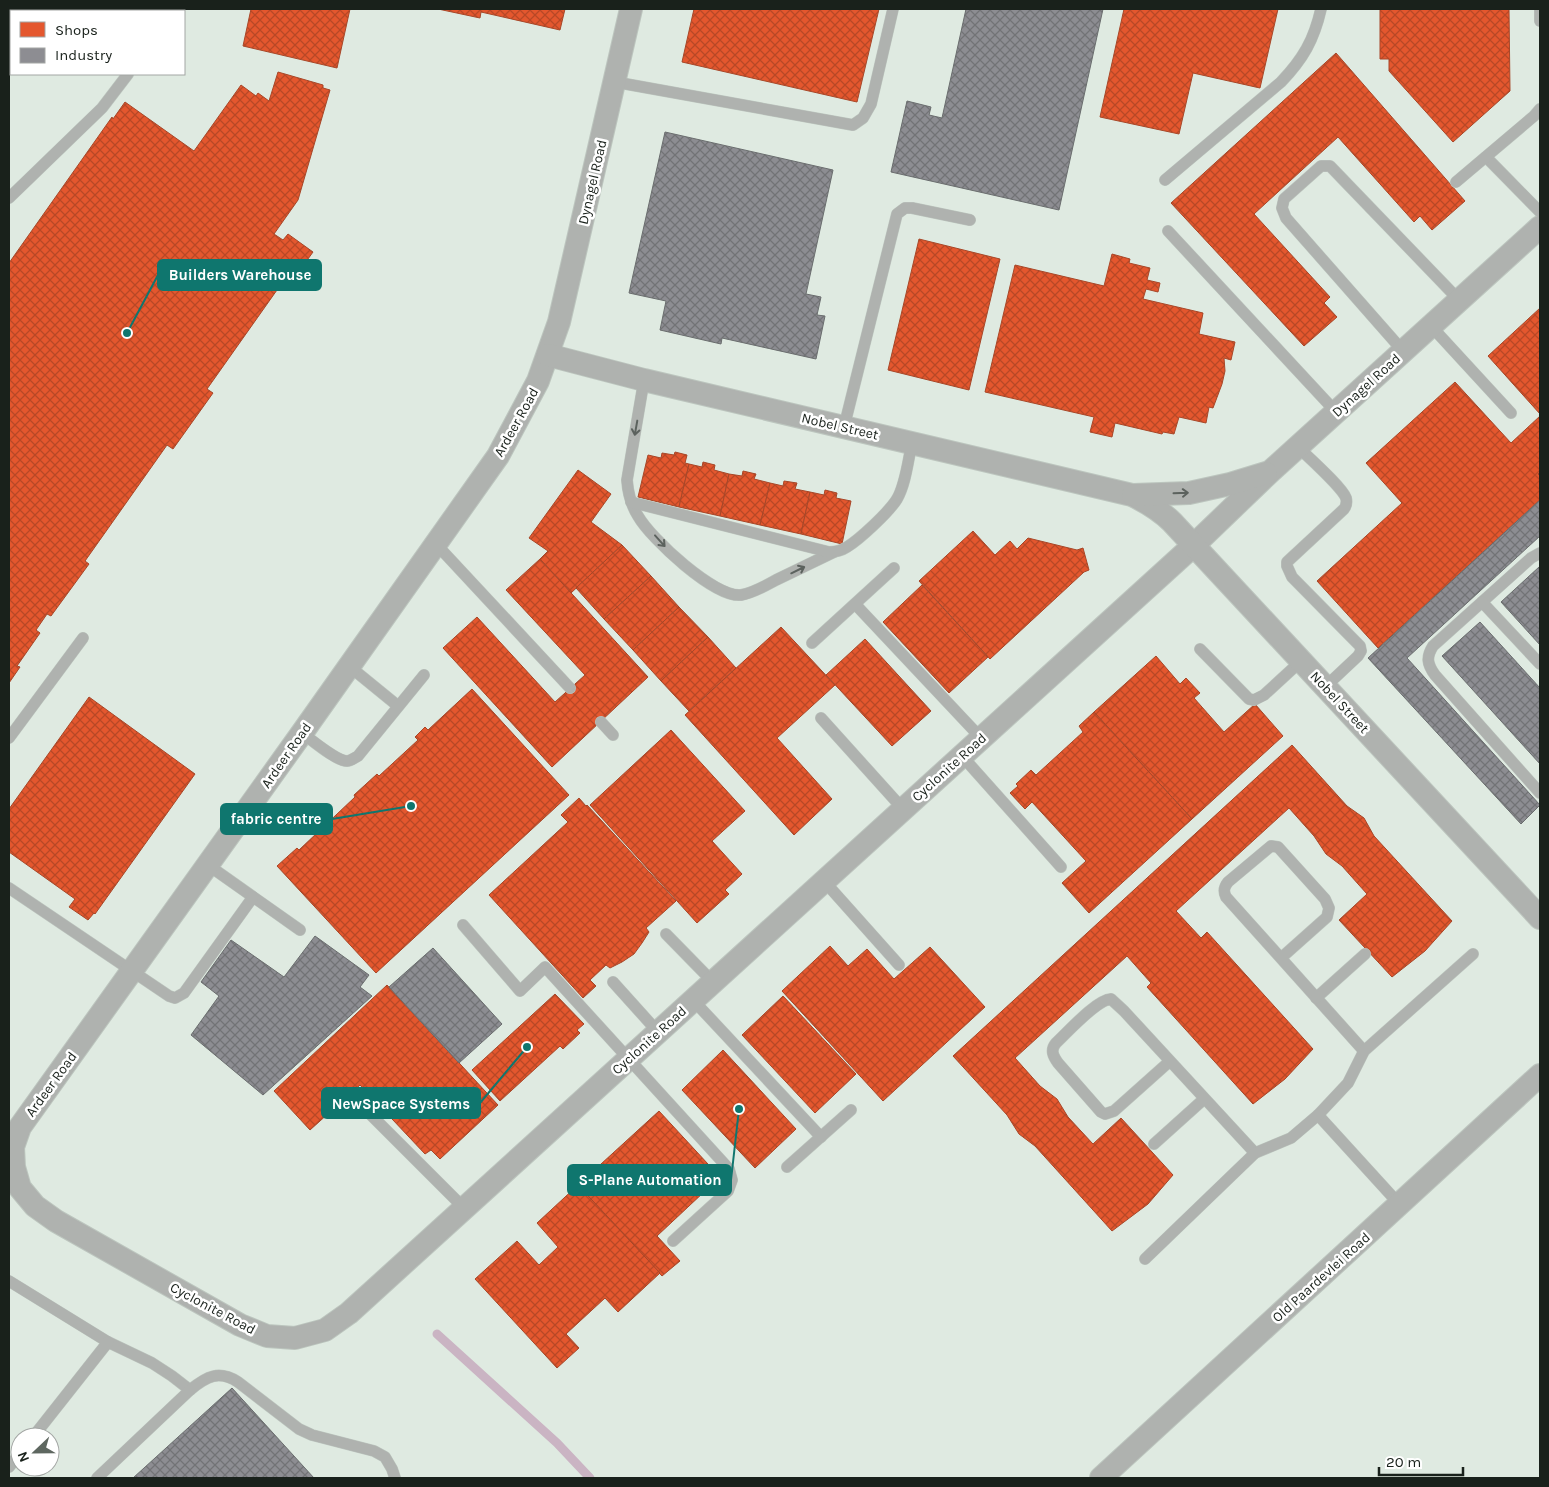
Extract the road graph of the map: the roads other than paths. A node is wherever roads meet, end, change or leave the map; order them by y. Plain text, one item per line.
1 (631, 9) edge
2 (893, 9) edge
3 (1321, 9) edge
4 (1540, 9) edge
5 (1540, 21) edge
6 (127, 75) edge
7 (615, 82) junction
8 (1540, 109) edge
9 (1486, 157) junction
10 (1165, 180) dead end
11 (1456, 182) dead end
12 (9, 198) edge
13 (1540, 212) edge
14 (970, 220) dead end
15 (1540, 227) edge
16 (1168, 231) dead end
17 (1459, 300) junction
18 (1431, 326) junction
19 (1403, 351) junction
20 (548, 354) junction
21 (644, 380) junction
22 (1336, 412) junction
23 (1511, 413) dead end
24 (844, 427) junction
25 (912, 443) junction
26 (1298, 447) junction
27 (1271, 471) junction
28 (1132, 495) junction
29 (631, 502) junction
30 (436, 544) junction
31 (1194, 545) junction
32 (834, 552) junction
33 (1540, 553) edge
34 (894, 568) dead end
35 (1482, 602) junction
36 (855, 604) junction
37 (83, 638) dead end
38 (812, 643) dead end
39 (1200, 649) dead end
40 (1301, 661) junction
41 (1540, 664) edge
42 (349, 666) junction
43 (424, 675) dead end
44 (1325, 687) junction
45 (570, 688) dead end
46 (398, 706) junction
47 (821, 718) dead end
48 (601, 722) dead end
49 (302, 733) junction
50 (613, 735) dead end
51 (9, 738) edge
52 (981, 738) junction
53 (962, 756) junction
54 (1540, 793) edge
55 (903, 809) junction
56 (208, 865) junction
57 (1061, 867) dead end
58 (824, 881) junction
59 (9, 888) edge
60 (253, 897) junction
61 (1540, 918) edge
62 (463, 925) dead end
63 (300, 930) dead end
64 (666, 934) dead end
65 (1365, 954) dead end
66 (1473, 954) dead end
67 (1281, 958) junction
68 (900, 965) dead end
69 (132, 971) junction
70 (613, 982) dead end
71 (713, 982) junction
72 (1316, 998) junction
73 (693, 1000) junction
74 (658, 1032) junction
75 (1364, 1051) junction
76 (629, 1059) junction
77 (1170, 1061) junction
78 (1540, 1075) edge
79 (1204, 1099) junction
80 (362, 1106) dead end
81 (852, 1110) dead end
82 (1318, 1115) junction
83 (821, 1136) junction
84 (1154, 1144) dead end
85 (1255, 1153) junction
86 (787, 1167) dead end
87 (1400, 1205) junction
88 (464, 1208) junction
89 (56, 1221) joint
90 (674, 1241) dead end
91 (1145, 1259) dead end
92 (13, 1283) edge
93 (9, 1295) edge
94 (108, 1342) junction
95 (190, 1390) junction
96 (41, 1427) edge
97 (97, 1478) edge
98 (396, 1478) edge
99 (1100, 1478) edge

1 - 7 street, Dynagel Road
2 - 7 lane
3 - 10 lane
4 - 5 lane
6 - 12 lane
7 - 20 street, Dynagel Road
8 - 9 lane
9 - 11 lane
9 - 13 lane
14 - 24 lane
15 - 17 street, Dynagel Road
16 - 22 lane
17 - 18 street, Dynagel Road
17 - 19 lane
18 - 19 street, Dynagel Road
18 - 23 lane
19 - 22 street, Dynagel Road
20 - 21 street, Nobel Street
20 - 30 street, Ardeer Road
21 - 24 street, Nobel Street
21 -> 29 lane
22 - 26 street, Dynagel Road
24 - 25 street, Nobel Street
25 - 28 street, Nobel Street
25 - 32 lane
26 - 27 street, Dynagel Road
26 - 44 lane
28 -> 27 street, Nobel Street
27 - 31 street, Dynagel Road
28 - 31 street, Nobel Street
29 - 32 lane
29 -> 32 lane
30 - 42 street, Ardeer Road
30 - 45 lane
31 - 40 street, Nobel Street
31 - 52 street, Cyclonite Road
33 - 35 lane
34 - 36 lane
35 - 41 lane
35 - 54 lane
36 - 38 lane
36 - 52 lane
37 - 51 lane
39 - 40 lane
40 - 44 street, Nobel Street
42 - 46 lane
42 - 49 street, Ardeer Road
43 - 46 lane
44 - 61 street, Nobel Street
46 - 49 lane
47 - 55 lane
48 - 50 lane
49 - 56 street, Ardeer Road
52 - 53 street, Cyclonite Road
53 - 55 street, Cyclonite Road
53 - 57 lane
55 - 58 street, Cyclonite Road
56 - 60 lane
56 - 69 street, Ardeer Road
58 - 68 lane
58 - 71 street, Cyclonite Road
59 - 69 lane
60 - 63 lane
60 - 69 lane
62 - 76 lane
64 - 71 lane
65 - 72 lane
66 - 75 lane
67 - 67 lane
67 - 72 lane
69 - 89 street, Ardeer Road
70 - 74 lane
71 - 73 street, Cyclonite Road
72 - 75 lane
73 - 74 street, Cyclonite Road
73 - 83 lane
74 - 76 street, Cyclonite Road
75 - 82 lane
76 - 88 street, Cyclonite Road
76 - 90 lane
77 - 77 lane
77 - 79 lane
78 - 87 street, Old Paardevlei Road
79 - 84 lane
79 - 85 lane
80 - 88 lane
81 - 83 lane
82 - 85 lane
82 - 87 lane
83 - 86 lane
85 - 91 lane
87 - 99 street, Old Paardevlei Road
88 - 89 street, Cyclonite Road
92 - 93 lane
92 - 94 lane
94 - 95 lane
94 - 96 lane
95 - 97 lane
95 - 98 lane

